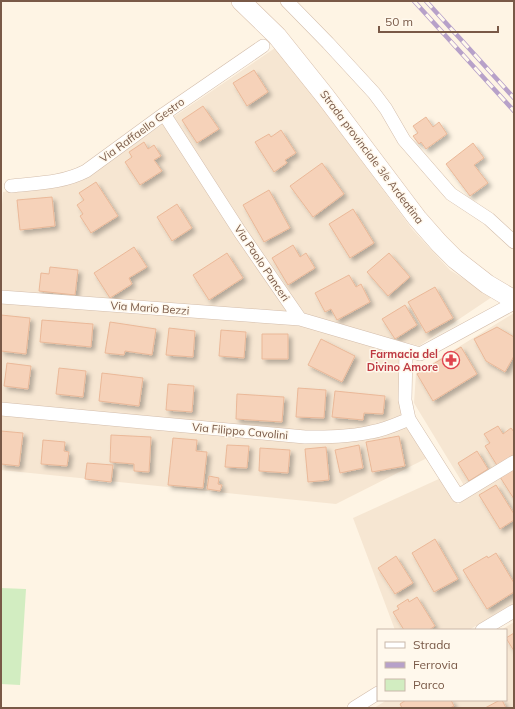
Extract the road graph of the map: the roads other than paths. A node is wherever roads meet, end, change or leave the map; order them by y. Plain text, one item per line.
1 (241, 1) edge
2 (287, 1) edge
3 (263, 46) dead end
4 (164, 114) junction
5 (11, 186) dead end
6 (514, 242) edge
7 (1, 297) edge
8 (514, 301) edge
9 (300, 318) junction
10 (406, 351) junction
11 (1, 409) edge
12 (409, 419) junction
13 (514, 462) edge
14 (514, 611) edge
15 (484, 629) edge
16 (377, 695) edge
17 (354, 708) edge

1 - 8 main road, Strada provinciale 3/e Ardeatina
2 - 6 street
3 - 4 street, Via Raffaello Gestro
4 - 5 street, Via Raffaello Gestro
4 - 9 street, Via Paolo Panceri
7 - 9 street, Via Mario Bezzi
8 - 10 street
9 - 10 street
10 - 12 street
11 - 12 street, Via Filippo Cavolini
12 - 13 street
14 - 15 street
16 - 17 street

